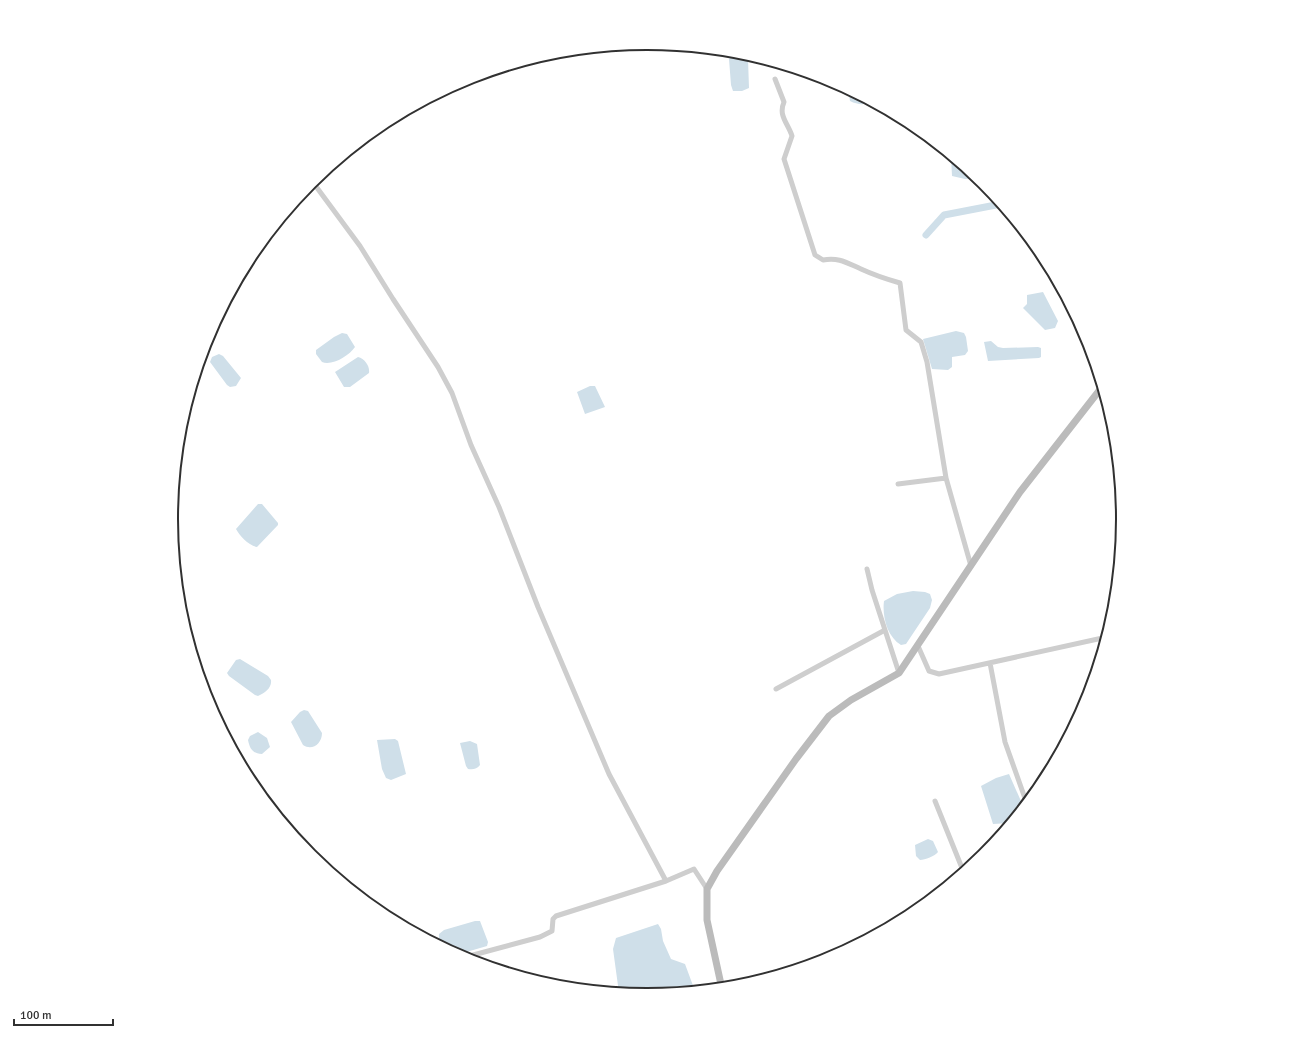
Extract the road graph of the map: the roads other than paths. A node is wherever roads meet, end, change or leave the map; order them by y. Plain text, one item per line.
1 (775, 79) dead end
2 (316, 187) edge
3 (1099, 391) edge
4 (946, 478) junction
5 (898, 484) dead end
6 (971, 567) junction
7 (867, 569) dead end
8 (886, 630) junction
9 (1102, 638) edge
10 (918, 646) junction
11 (990, 663) junction
12 (899, 673) junction
13 (776, 689) dead end
14 (1025, 797) edge
15 (935, 801) dead end
16 (962, 867) edge
17 (666, 881) junction
18 (707, 889) junction
19 (473, 955) edge
20 (721, 983) edge

1 - 4 street
2 - 17 street
3 - 6 main road
4 - 5 street
4 - 6 street
6 - 10 main road
7 - 8 street
8 - 12 street
8 - 13 street
9 - 11 street
10 - 11 street
10 - 12 main road
11 - 14 street
12 - 18 main road
15 - 16 street
17 - 18 street
17 - 19 street
18 - 20 main road

